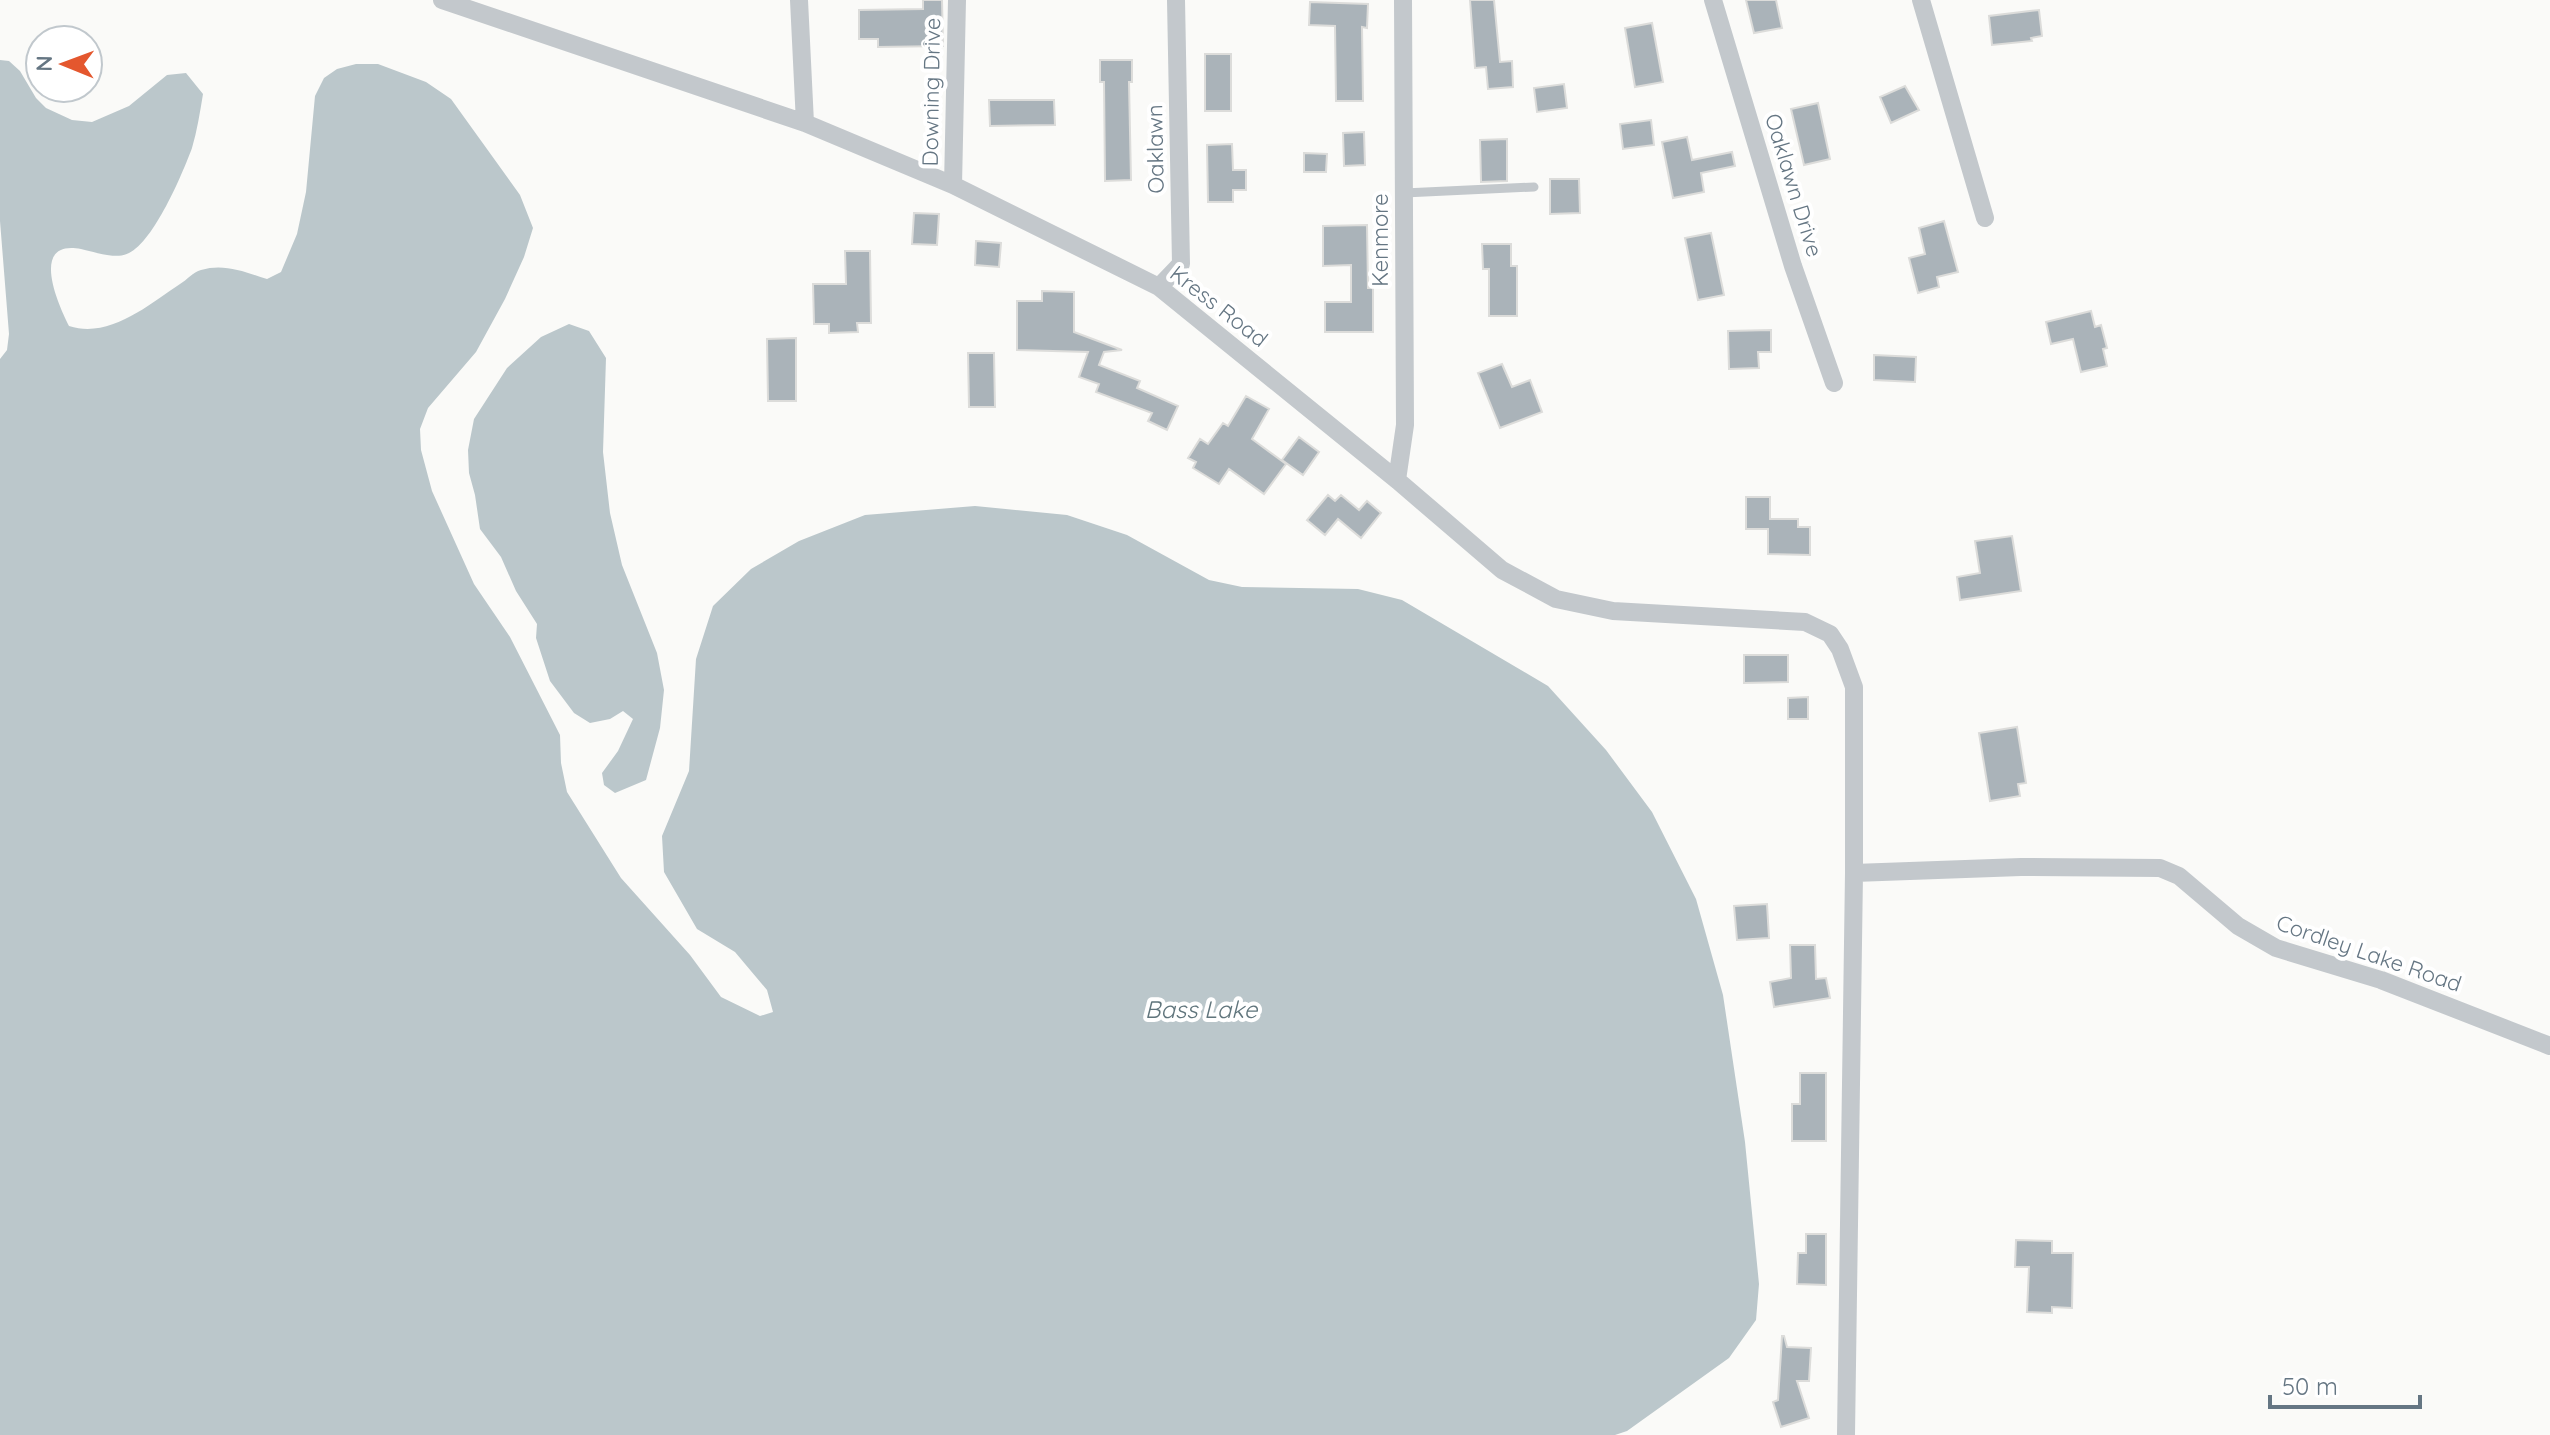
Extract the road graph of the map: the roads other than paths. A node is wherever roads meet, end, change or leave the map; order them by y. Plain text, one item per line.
1 (442, 0) edge
2 (799, 0) edge
3 (957, 0) edge
4 (1176, 0) edge
5 (1403, 0) edge
6 (1713, 0) edge
7 (1921, 0) edge
8 (805, 123) junction
9 (953, 185) junction
10 (1534, 187) dead end
11 (1404, 193) junction
12 (1985, 218) dead end
13 (1159, 287) junction
14 (1834, 383) dead end
15 (1397, 480) junction
16 (1854, 873) junction
17 (2550, 1046) edge
18 (1846, 1435) edge

1 - 8 street, Kress Road
2 - 8 street
3 - 9 street, Downing Drive
4 - 13 street, Oaklawn
5 - 11 street, Kenmore
6 - 14 street, Oaklawn Drive
7 - 12 street
8 - 9 street, Kress Road
9 - 13 street, Kress Road
10 - 11 lane
11 - 15 street, Kenmore
13 - 15 street, Kress Road
15 - 16 street, Kress Road
16 - 17 street, Cordley Lake Road
16 - 18 street

